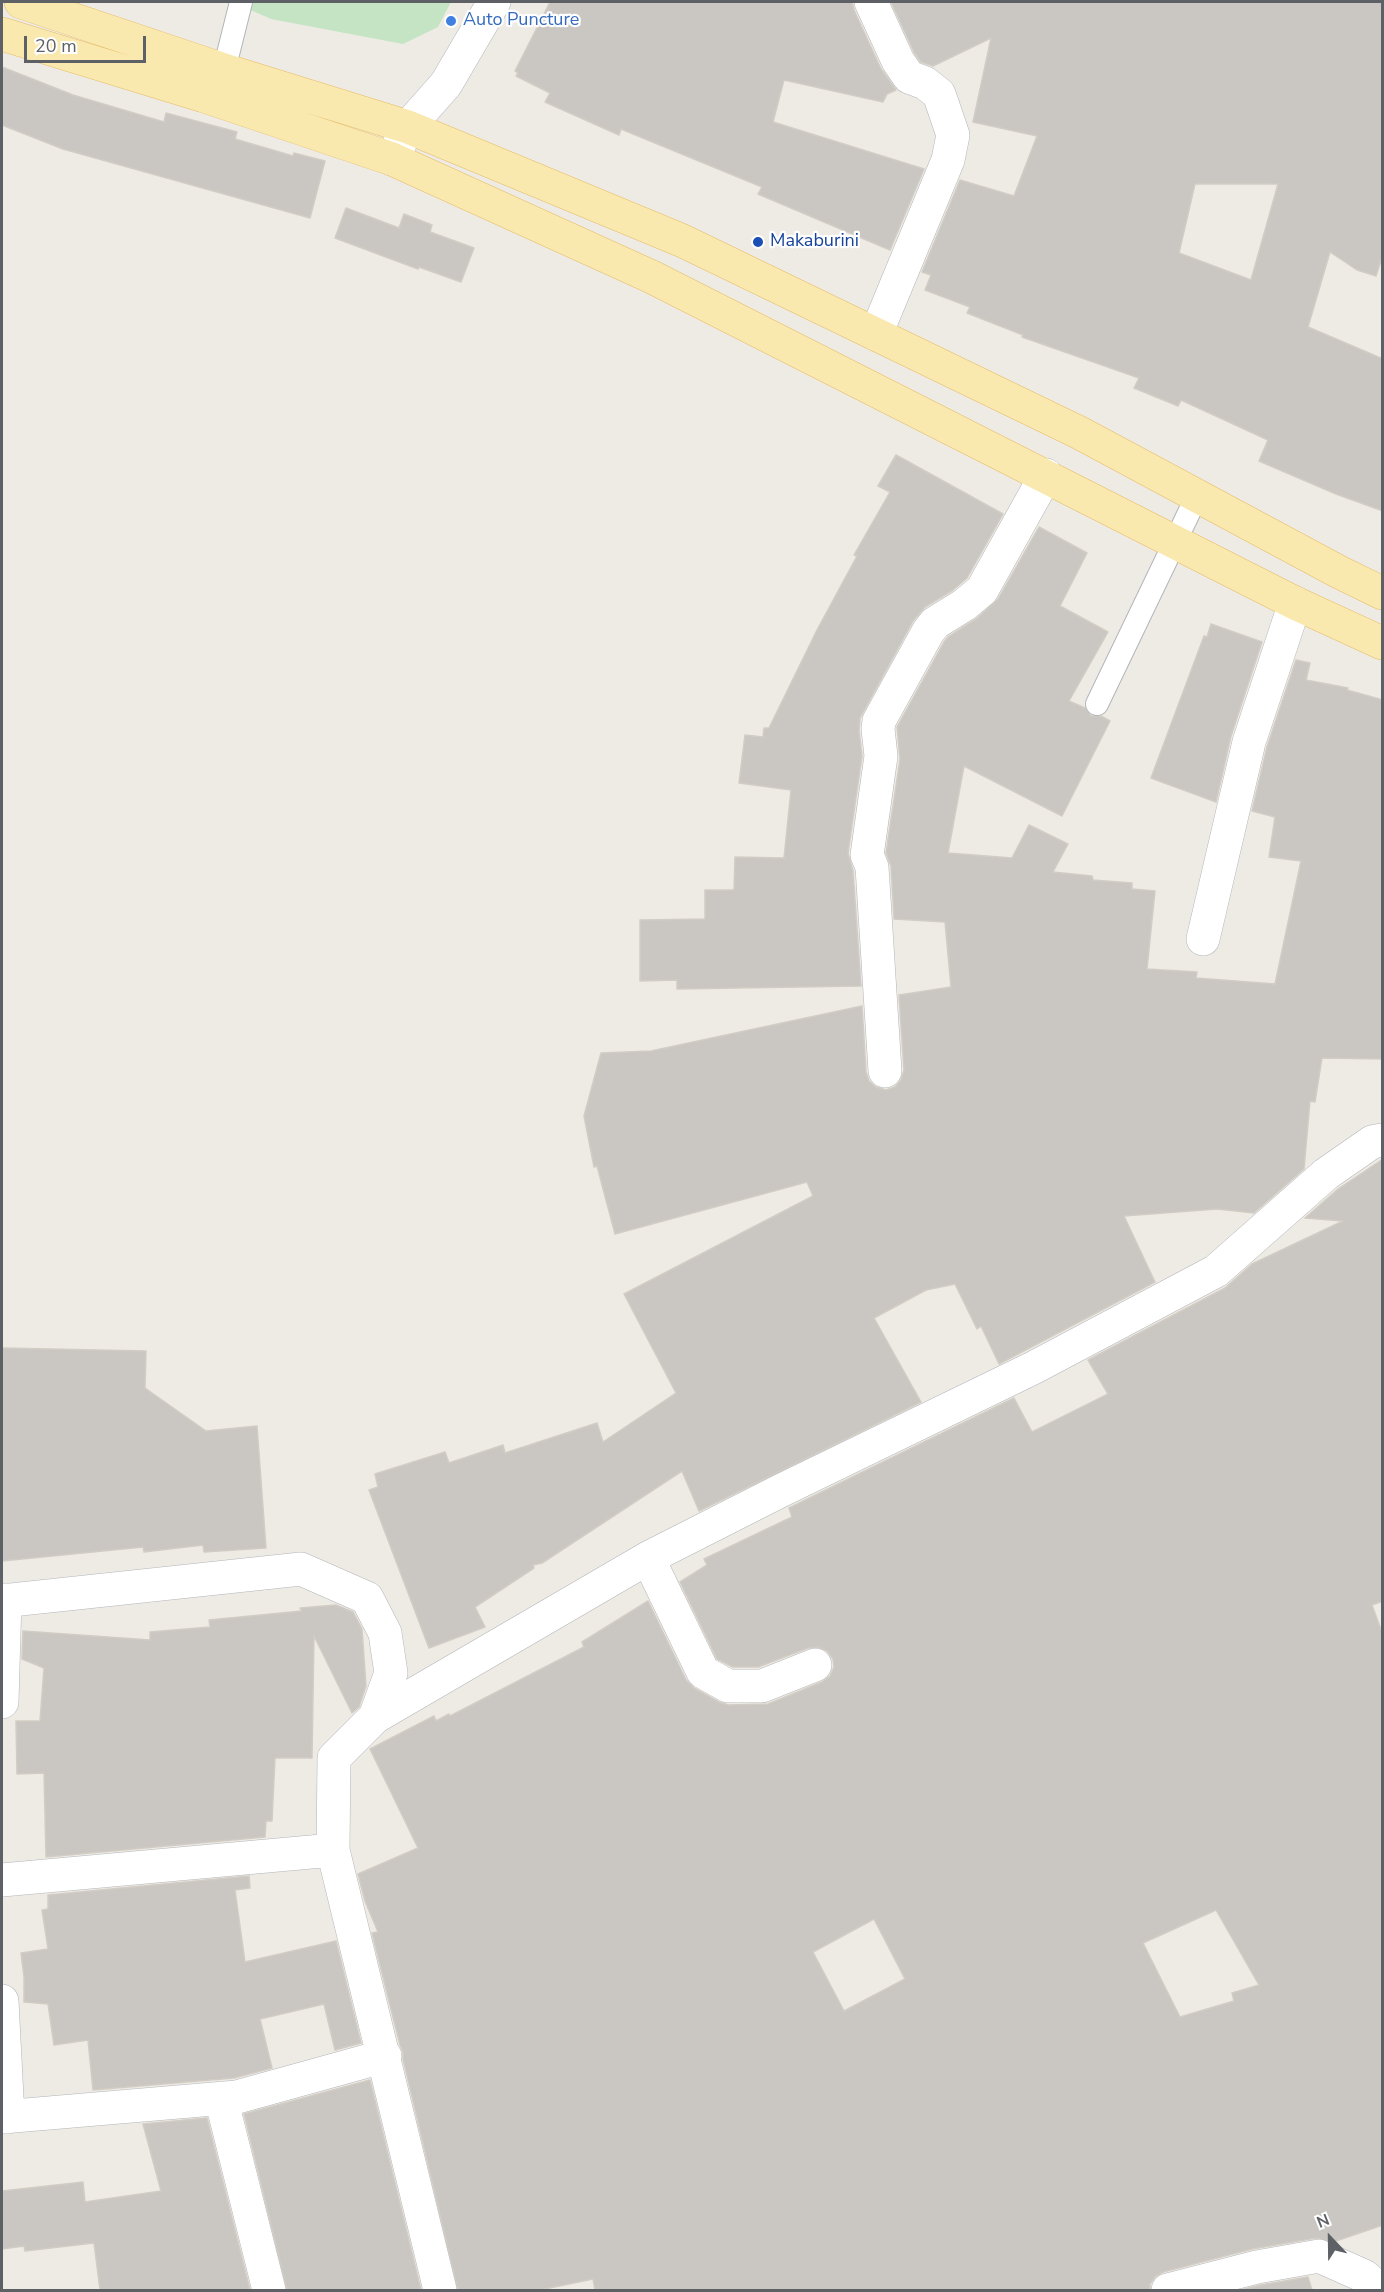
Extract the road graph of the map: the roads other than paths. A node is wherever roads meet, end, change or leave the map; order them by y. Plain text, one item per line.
1 (21, 2) edge
2 (242, 2) edge
3 (494, 2) edge
4 (871, 2) edge
5 (2, 34) edge
6 (224, 70) junction
7 (408, 127) junction
8 (392, 159) junction
9 (876, 334) junction
10 (1046, 475) junction
11 (1197, 496) junction
12 (1174, 540) junction
13 (1383, 593) edge
14 (1295, 603) junction
15 (1383, 643) edge
16 (1097, 704) dead end
17 (1203, 939) dead end
18 (885, 1071) dead end
19 (1383, 1140) edge
20 (648, 1558) junction
21 (3, 1600) edge
22 (815, 1665) dead end
23 (2, 1702) edge
24 (375, 1717) junction
25 (333, 1850) junction
26 (2, 1880) edge
27 (2, 2001) edge
28 (385, 2056) junction
29 (221, 2098) junction
30 (5, 2117) edge
31 (270, 2290) edge
32 (440, 2290) edge
33 (1168, 2290) edge
34 (1380, 2290) edge

1 - 6 main road
2 - 6 lane
3 - 7 street
4 - 9 street
5 - 8 main road
6 - 7 main road
7 - 8 street
7 - 9 main road
8 - 10 main road
9 - 11 main road
10 - 12 main road
10 - 18 street
11 - 12 lane
11 - 13 main road
12 - 14 main road
12 - 16 lane
14 - 15 main road
14 - 17 street
19 - 20 street
20 - 22 street
20 - 24 street
21 - 23 street
21 - 24 street
24 - 25 street
25 - 26 street
25 - 28 street
27 - 30 street
28 - 29 street
28 - 32 street
29 - 30 street
29 - 31 street
33 - 34 street

